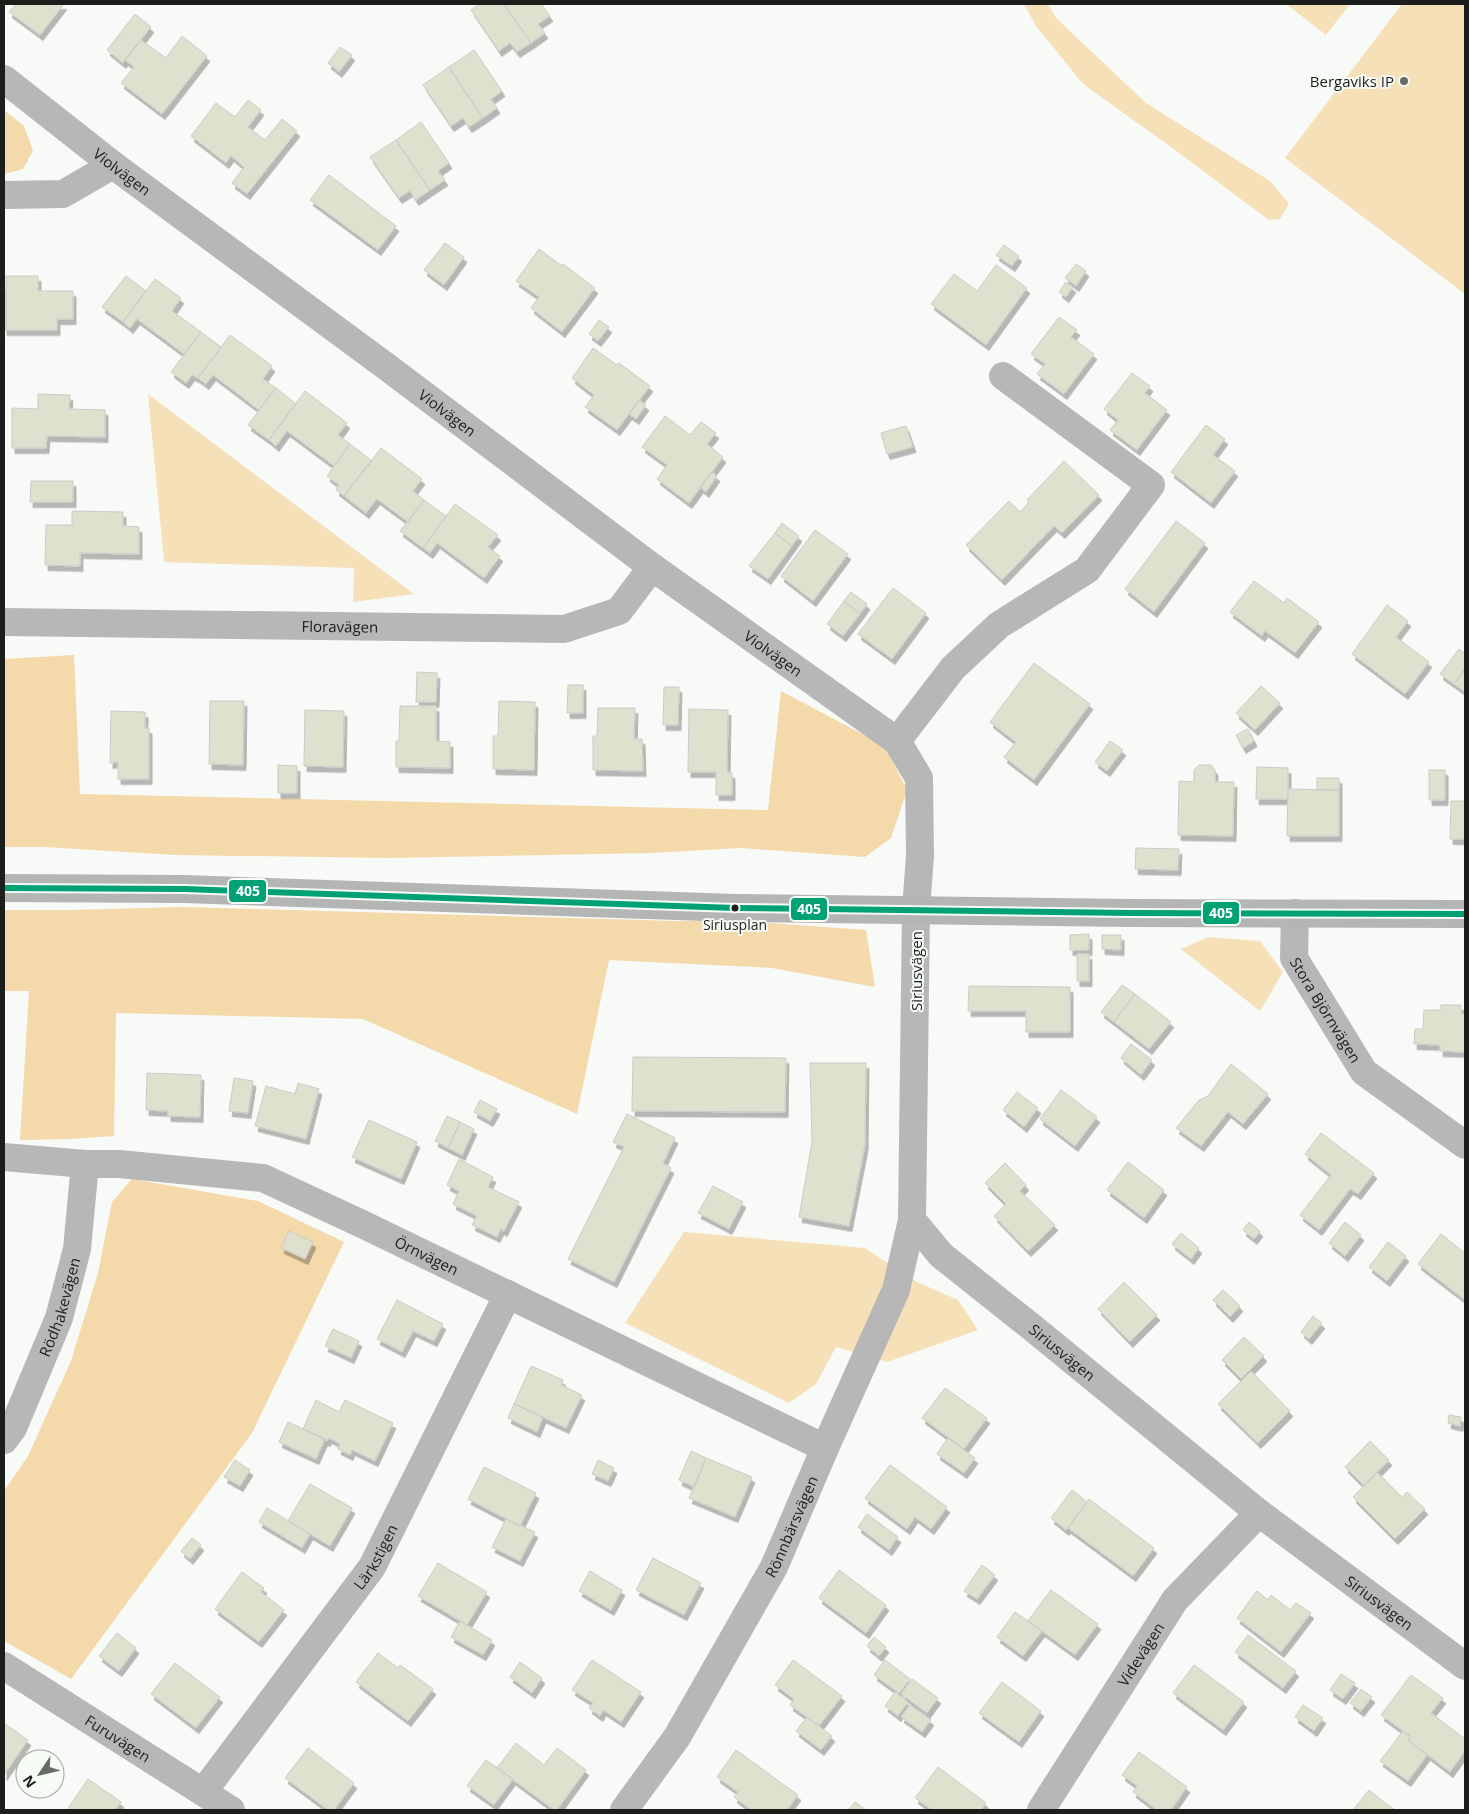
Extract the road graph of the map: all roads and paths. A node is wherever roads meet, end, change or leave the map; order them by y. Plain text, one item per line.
1 (4, 79) edge
2 (113, 165) junction
3 (4, 195) edge
4 (1003, 376) dead end
5 (652, 567) junction
6 (4, 622) edge
7 (897, 740) junction
8 (4, 888) edge
9 (916, 910) junction
10 (1295, 913) junction
11 (1465, 914) edge
12 (1465, 1146) edge
13 (4, 1157) edge
14 (86, 1164) junction
15 (912, 1220) junction
16 (508, 1294) junction
17 (4, 1440) edge
18 (825, 1448) junction
19 (1259, 1513) junction
20 (4, 1666) edge
21 (1465, 1666) edge
22 (203, 1792) junction
23 (231, 1810) edge
24 (624, 1810) edge
25 (1041, 1810) edge

1 - 2 street, Violvägen
2 - 3 street
2 - 5 street, Violvägen
4 - 7 street
5 - 6 street, Floravägen
5 - 7 street, Violvägen
7 - 9 street, Violvägen
8 - 9 main road
9 - 10 main road
9 - 15 street, Siriusvägen
10 - 11 main road
10 - 12 street, Stora Björnvägen
13 - 14 street, Örnvägen
14 - 16 street, Örnvägen
14 - 17 street, Rödhakevägen
15 - 18 street, Rönnbärsvägen
15 - 19 street, Siriusvägen
16 - 18 street, Örnvägen
16 - 22 street, Lärkstigen
18 - 24 street, Rönnbärsvägen
19 - 21 street, Siriusvägen
19 - 25 street, Videvägen
20 - 22 street, Furuvägen
22 - 23 street, Furuvägen

